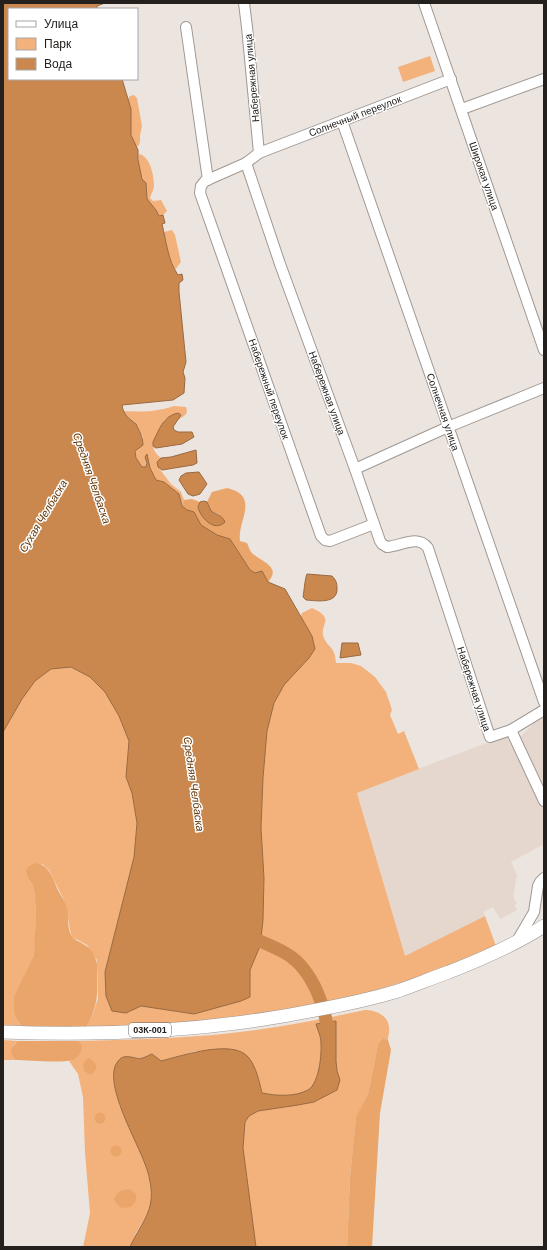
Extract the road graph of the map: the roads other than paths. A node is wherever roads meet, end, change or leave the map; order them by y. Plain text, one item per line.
1 (244, 3) edge
2 (424, 3) edge
3 (186, 27) dead end
4 (451, 78) junction
5 (544, 79) edge
6 (462, 109) junction
7 (342, 121) junction
8 (259, 153) junction
9 (246, 162) junction
10 (204, 183) junction
11 (544, 350) edge
12 (544, 388) edge
13 (448, 427) junction
14 (355, 469) junction
15 (374, 524) junction
16 (544, 702) edge
17 (544, 710) edge
18 (510, 730) junction
19 (544, 801) edge
20 (544, 878) edge
21 (544, 926) edge
22 (516, 941) junction
23 (3, 1032) edge

1 - 8 street, Набережная улица
2 - 4 street, Широкая улица
3 - 10 street, Набережный переулок
4 - 6 street, Широкая улица
4 - 7 street, Солнечный переулок
5 - 6 street
6 - 11 street, Широкая улица
7 - 8 street, Солнечный переулок
7 - 13 street, Солнечная улица
8 - 9 street
9 - 10 street
9 - 14 street, Набережная улица
10 - 15 street, Набережный переулок
12 - 13 street
13 - 14 street
13 - 16 street, Солнечная улица
14 - 15 street, Набережная улица
15 - 18 street, Набережная улица
17 - 18 street
18 - 19 street
20 - 22 street
21 - 22 main road, 03К-001
22 - 23 main road, 03К-001

